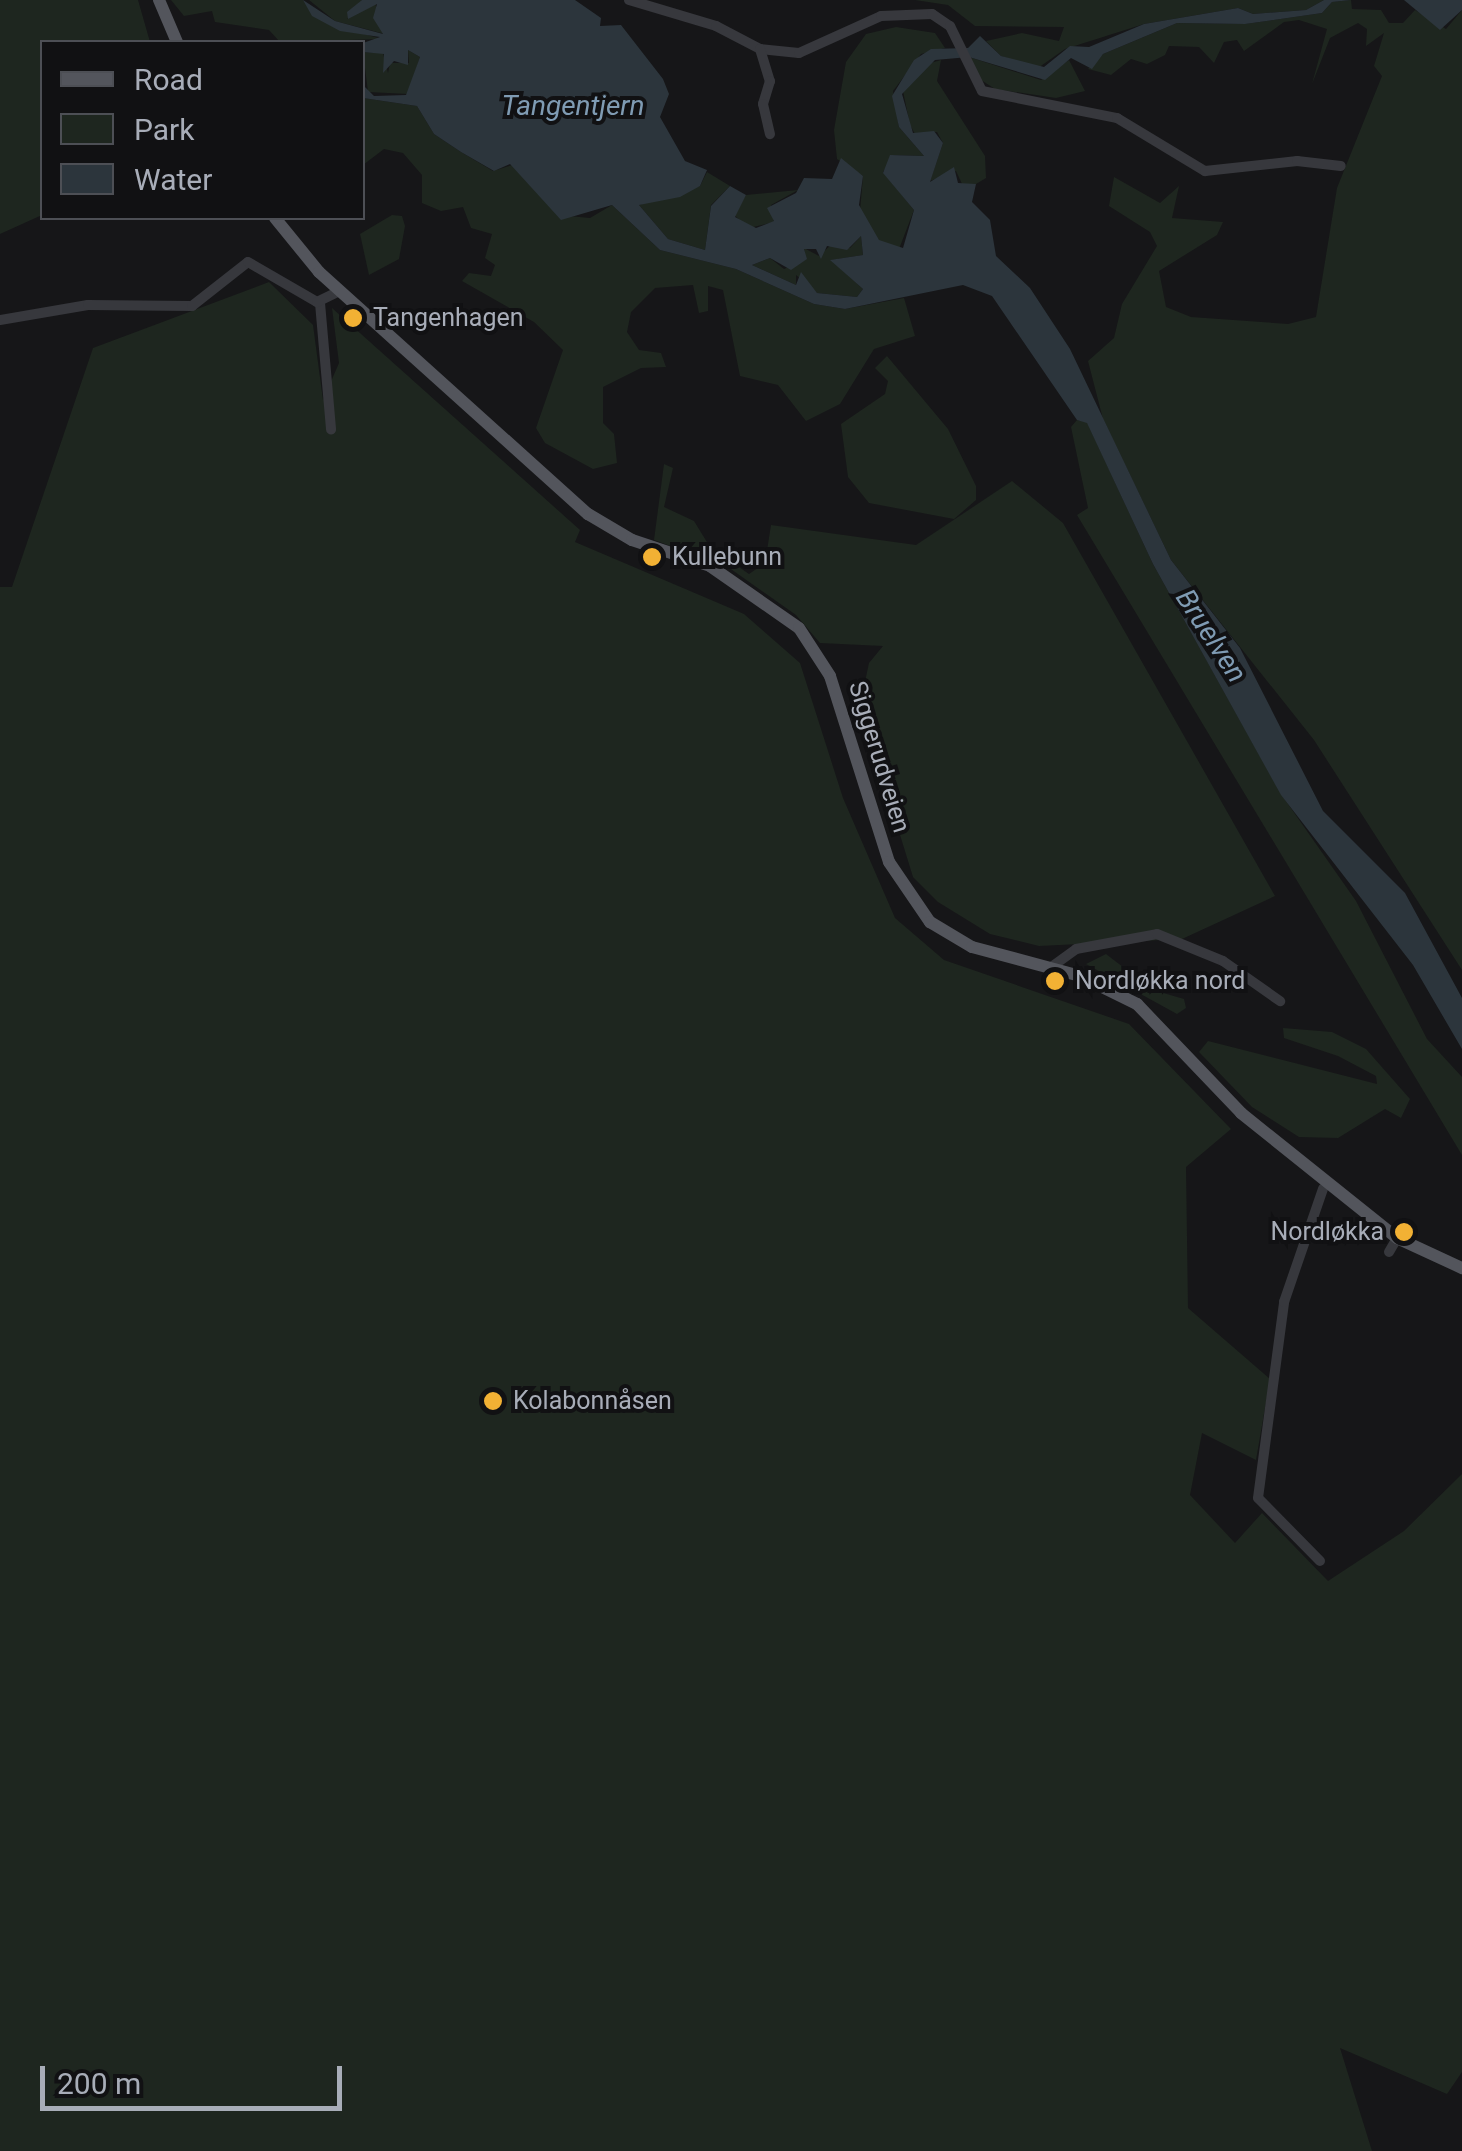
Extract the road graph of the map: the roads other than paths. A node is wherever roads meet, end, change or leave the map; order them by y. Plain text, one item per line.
1 (159, 0) edge
2 (628, 0) edge
3 (176, 40) edge
4 (760, 48) junction
5 (770, 134) dead end
6 (1342, 166) dead end
7 (277, 220) edge
8 (340, 291) junction
9 (320, 303) junction
10 (0, 320) edge
11 (331, 430) dead end
12 (1050, 968) junction
13 (1280, 1001) dead end
14 (1323, 1189) dead end
15 (1397, 1238) junction
16 (1389, 1252) dead end
17 (1462, 1268) edge
18 (1320, 1561) dead end

1 - 3 main road
2 - 4 street
4 - 5 street
4 - 6 street
7 - 8 main road, Siggerudveien
8 - 9 street
8 - 12 main road, Siggerudveien
9 - 10 street
9 - 11 street
12 - 13 street
12 - 15 main road, Siggerudveien
14 - 18 street
15 - 16 street
15 - 17 main road, Siggerudveien

